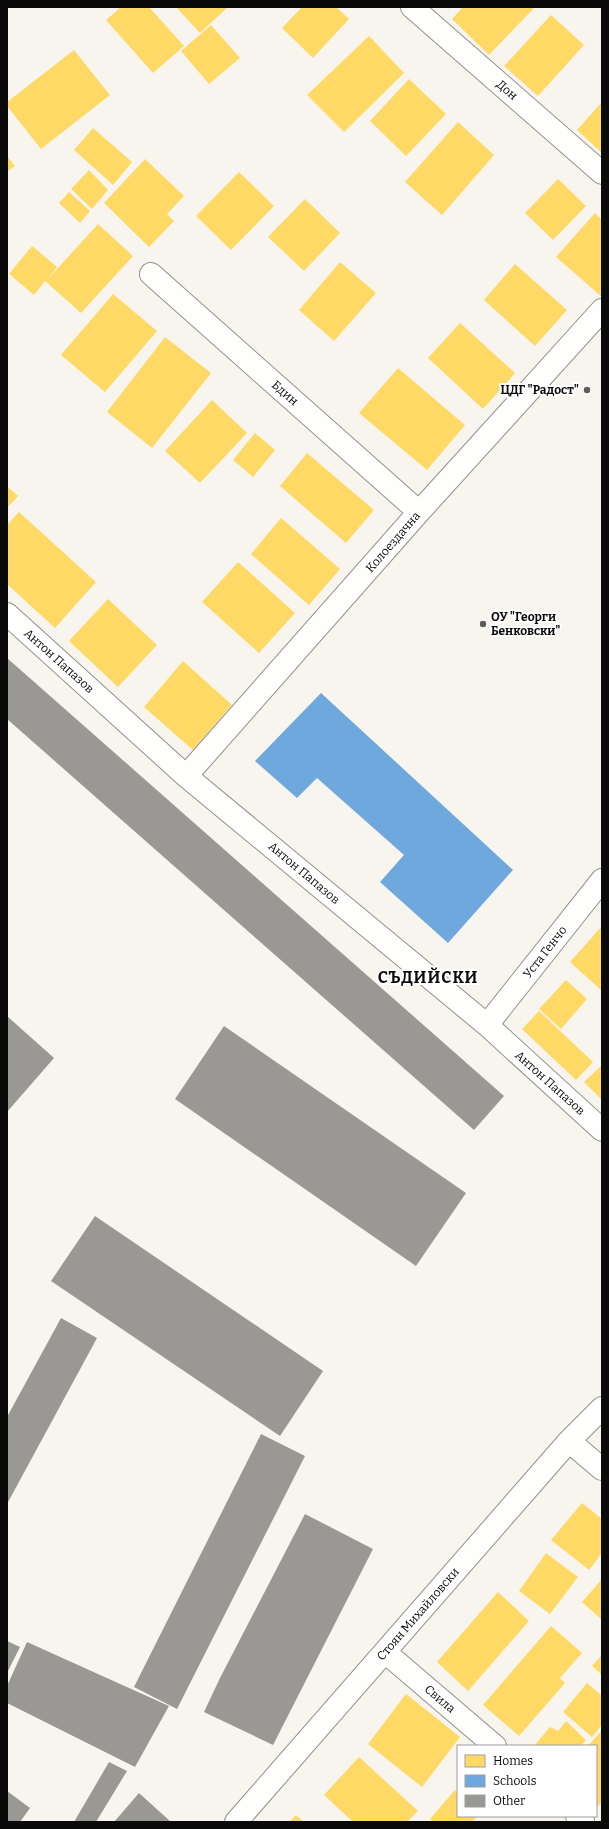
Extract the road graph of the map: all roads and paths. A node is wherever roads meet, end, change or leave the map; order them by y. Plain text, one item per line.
1 (412, 7) edge
2 (602, 173) edge
3 (151, 274) dead end
4 (602, 310) edge
5 (419, 512) junction
6 (7, 614) edge
7 (186, 776) junction
8 (602, 880) edge
9 (487, 1025) junction
10 (602, 1130) edge
11 (602, 1408) edge
12 (569, 1441) junction
13 (602, 1469) edge
14 (385, 1652) junction
15 (494, 1745) edge
16 (236, 1822) edge

1 - 2 street, Дон
3 - 5 street, Бдин
4 - 5 street, Колоездачна
5 - 7 street, Колоездачна
6 - 7 street, Антон Папазов
7 - 9 street, Антон Папазов
8 - 9 street, Уста Генчо
9 - 10 street, Антон Папазов
11 - 12 street, Стоян Михайловски
12 - 13 street
12 - 14 street, Стоян Михайловски
14 - 15 street, Свила
14 - 16 street, Стоян Михайловски

